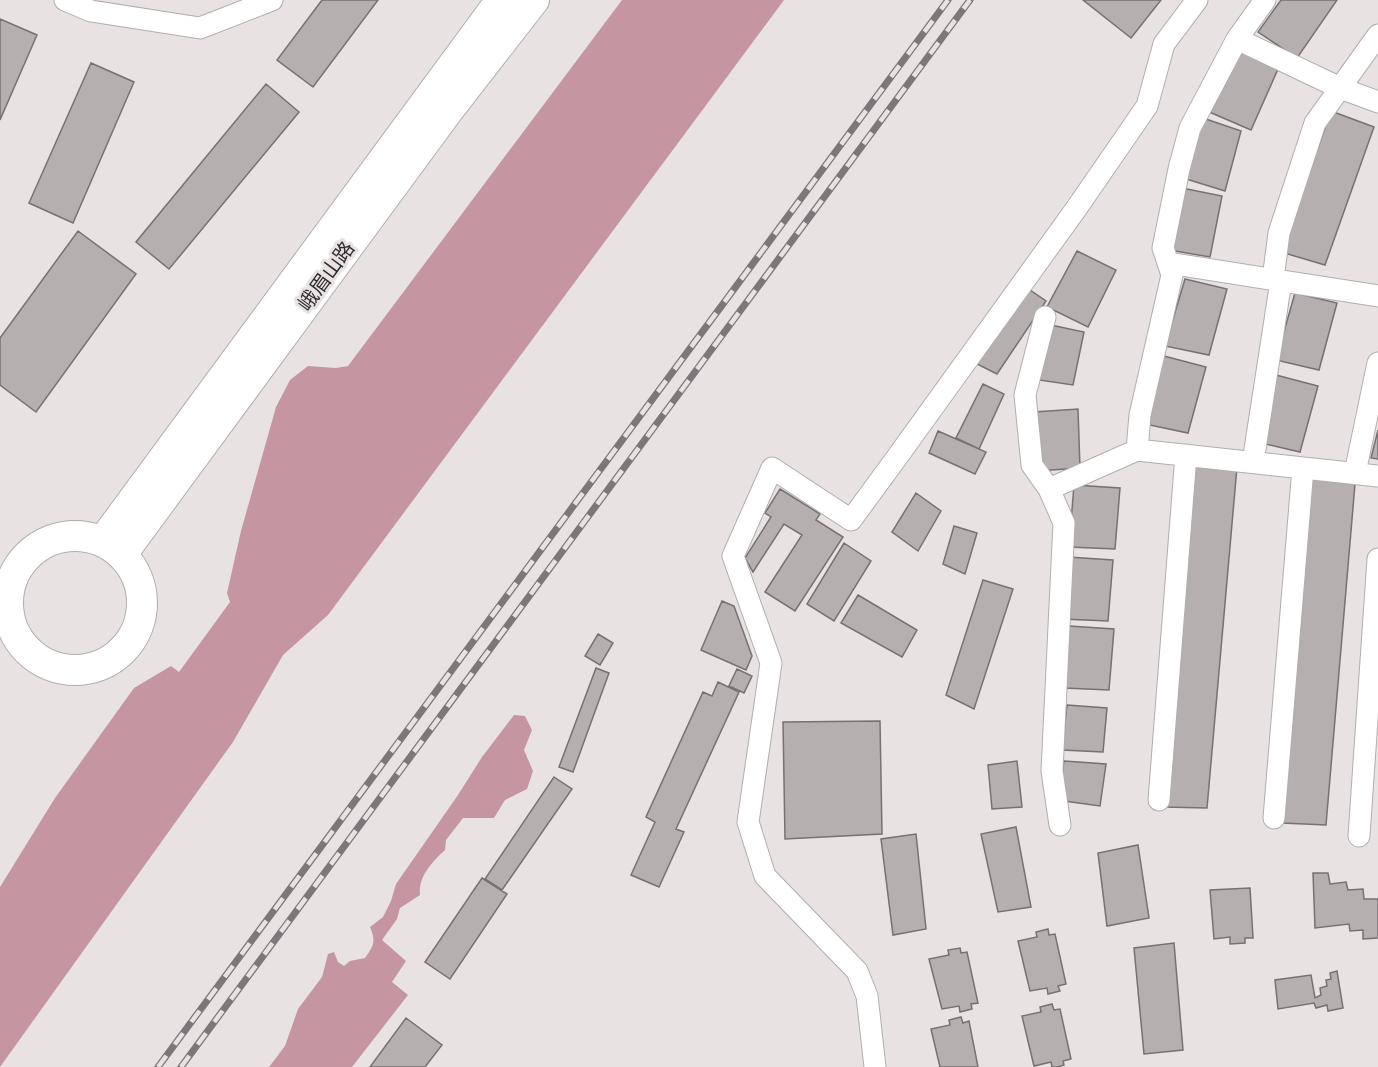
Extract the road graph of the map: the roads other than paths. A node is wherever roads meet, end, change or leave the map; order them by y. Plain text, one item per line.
1 (65, 0) edge
2 (272, 0) edge
3 (501, 0) edge
4 (534, 0) edge
5 (1197, 0) edge
6 (1265, 0) edge
7 (1378, 35) edge
8 (1237, 39) junction
9 (1340, 88) junction
10 (1378, 102) edge
11 (1168, 263) junction
12 (1277, 280) junction
13 (1378, 296) edge
14 (1045, 317) dead end
15 (1378, 363) edge
16 (1137, 450) junction
17 (1186, 455) junction
18 (1252, 462) junction
19 (1303, 468) junction
20 (1355, 473) junction
21 (1378, 476) edge
22 (1049, 489) junction
23 (112, 547) junction
24 (10, 558) edge
25 (1378, 559) edge
26 (1159, 800) dead end
27 (1274, 818) dead end
28 (1060, 825) dead end
29 (1359, 836) dead end
30 (875, 1067) edge

1 - 2 street
3 - 23 street, 峨眉山路
4 - 23 street, 峨眉山路
5 - 30 street
6 - 8 street
7 - 9 street
8 - 9 street
8 - 11 street
9 - 10 street
9 - 12 street
11 - 12 street
11 - 16 street
12 - 13 street
12 - 18 street
14 - 22 street
15 - 20 street
16 - 17 street
16 - 22 street
17 - 18 street
17 - 26 street
18 - 19 street
19 - 20 street
19 - 27 street
20 - 21 street
22 - 28 street
23 - 24 street
23 - 24 street
25 - 29 street

